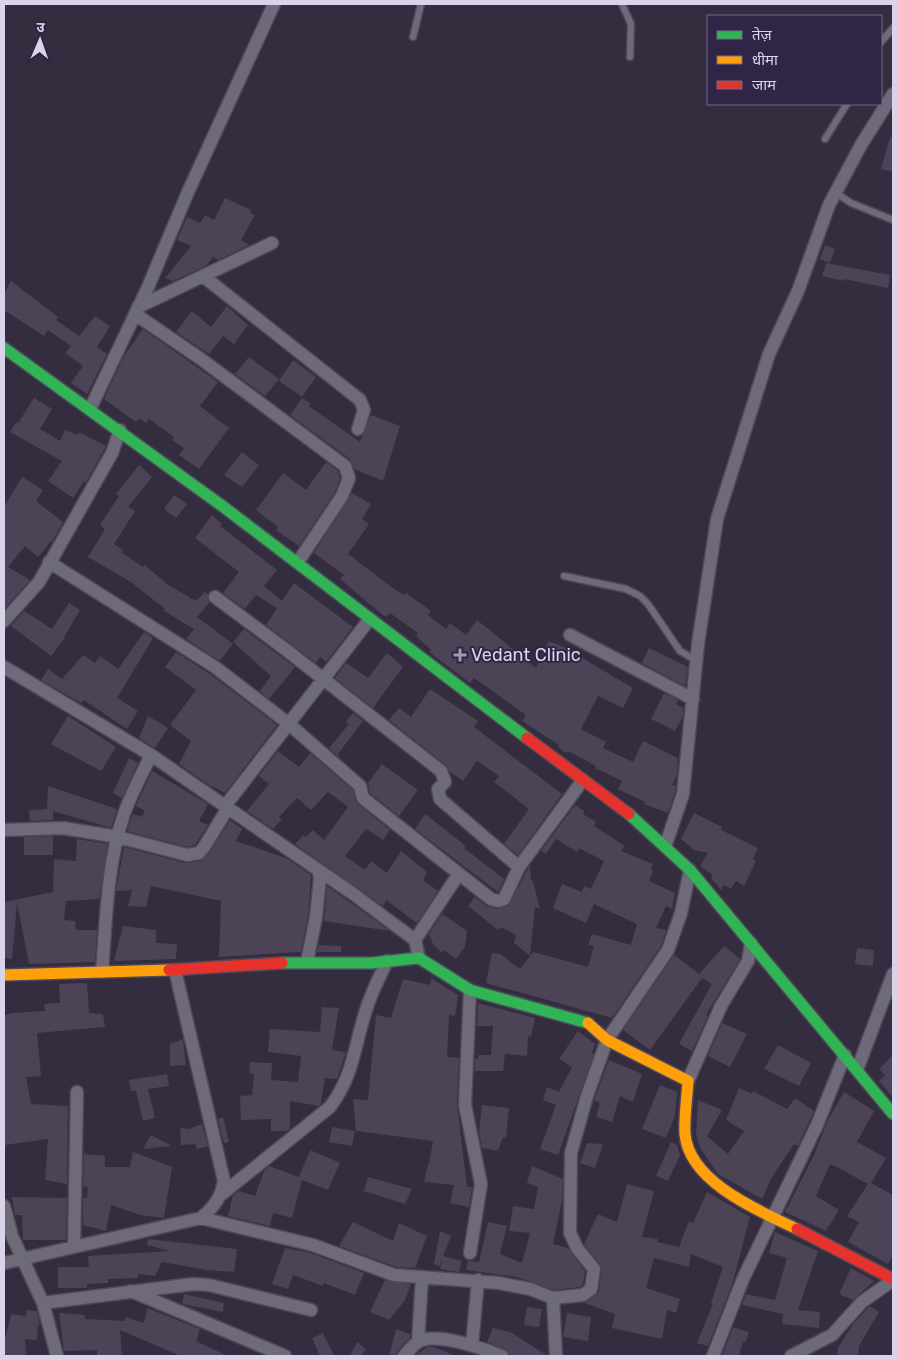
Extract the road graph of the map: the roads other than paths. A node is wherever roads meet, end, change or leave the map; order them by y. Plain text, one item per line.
1 (274, 4) edge
2 (421, 4) edge
3 (622, 4) edge
4 (893, 28) edge
5 (414, 37) dead end
6 (882, 41) edge
7 (630, 57) dead end
8 (893, 94) edge
9 (846, 105) edge
10 (825, 139) dead end
11 (836, 193) junction
12 (893, 220) edge
13 (272, 243) dead end
14 (203, 276) junction
15 (137, 311) junction
16 (4, 348) edge
17 (90, 409) junction
18 (358, 429) dead end
19 (120, 430) junction
20 (49, 562) junction
21 (298, 562) junction
22 (564, 576) dead end
23 (215, 597) dead end
24 (369, 620) junction
25 (4, 621) edge
26 (570, 635) dead end
27 (697, 661) junction
28 (4, 667) edge
29 (324, 679) junction
30 (693, 699) junction
31 (289, 724) junction
32 (151, 755) junction
33 (583, 780) junction
34 (226, 807) junction
35 (4, 830) edge
36 (118, 837) junction
37 (666, 844) junction
38 (519, 867) junction
39 (690, 870) junction
40 (319, 872) junction
41 (458, 874) junction
42 (416, 940) junction
43 (751, 943) junction
44 (419, 958) junction
45 (387, 960) junction
46 (307, 962) junction
47 (175, 970) junction
48 (102, 972) junction
49 (893, 974) edge
50 (4, 975) edge
51 (470, 990) junction
52 (607, 1040) junction
53 (845, 1055) junction
54 (857, 1070) junction
55 (688, 1081) junction
56 (76, 1092) dead end
57 (893, 1114) edge
58 (222, 1194) junction
59 (4, 1206) edge
60 (772, 1217) junction
61 (201, 1218) junction
62 (74, 1248) junction
63 (470, 1253) dead end
64 (23, 1259) junction
65 (4, 1263) edge
66 (422, 1277) junction
67 (893, 1279) edge
68 (478, 1280) junction
69 (131, 1291) junction
70 (553, 1298) junction
71 (43, 1303) junction
72 (311, 1310) dead end
73 (418, 1342) junction
74 (472, 1345) junction
75 (57, 1356) edge
76 (285, 1356) edge
77 (404, 1356) edge
78 (502, 1356) edge
79 (556, 1356) edge
80 (713, 1356) edge
81 (791, 1356) edge

1 - 15 street
2 - 5 lane
3 - 7 lane
4 - 6 lane
8 - 11 street
9 - 10 lane
11 - 12 lane
11 - 27 street
13 - 14 street
14 - 15 street
14 - 18 street
15 - 17 street
15 - 21 street
16 - 17 main road
17 - 19 main road
19 - 20 street
19 - 21 main road
20 - 25 street
20 - 31 street
21 - 24 main road
22 - 27 lane
23 - 29 street
24 - 29 street
24 - 33 main road
26 - 30 street
27 - 30 street
28 - 32 street
29 - 31 street
29 - 38 street
30 - 37 street
31 - 34 street
31 - 41 street
32 - 34 street
32 - 36 street
33 - 37 main road
33 - 38 street
34 - 36 street
34 - 40 street
35 - 36 street
36 - 48 street
37 - 39 main road
38 - 41 street
39 - 43 main road
39 - 52 street
40 - 42 street
40 - 46 street
41 - 42 street
42 - 44 street
43 - 53 main road
43 - 55 street
44 - 45 main road
44 - 51 main road
45 - 46 main road
45 - 58 street
46 - 47 main road
47 - 48 main road
47 - 58 street
48 - 50 main road
49 - 54 street
51 - 52 main road
51 - 63 street
52 - 55 main road
52 - 70 street
53 - 54 main road
53 - 60 street
54 - 57 main road
55 - 60 main road
56 - 62 street
58 - 61 street
59 - 64 street
60 - 67 main road
60 - 80 street
61 - 62 street
61 - 66 street
62 - 64 street
64 - 65 street
64 - 71 street
66 - 68 street
66 - 73 street
67 - 81 street
68 - 70 street
68 - 74 street
69 - 71 street
69 - 72 street
69 - 76 street
70 - 79 street
71 - 75 street
73 - 74 street
73 - 77 street
74 - 78 street

